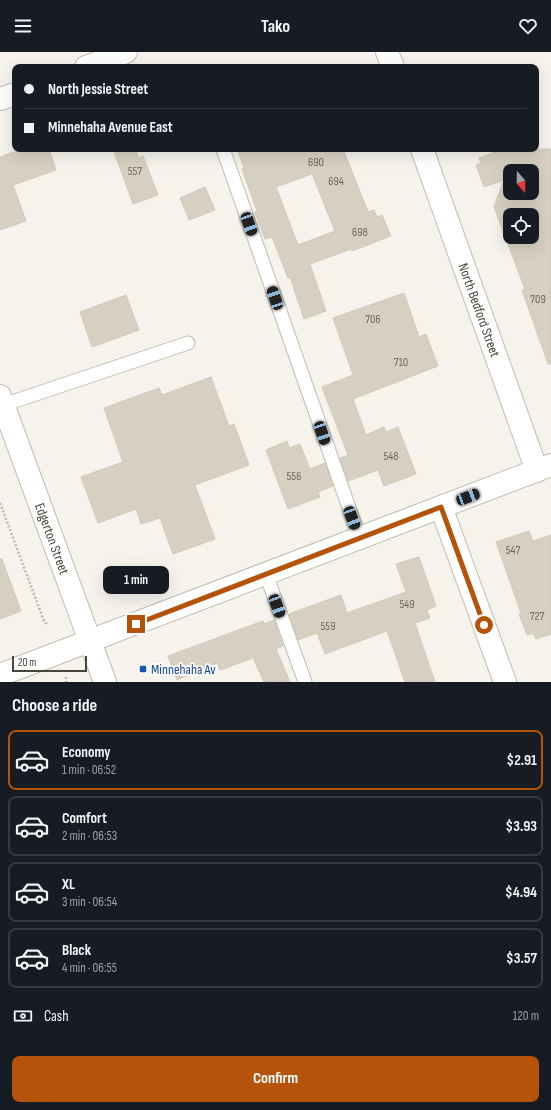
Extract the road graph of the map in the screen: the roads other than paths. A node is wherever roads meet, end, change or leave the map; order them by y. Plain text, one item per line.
1 (126, 52) edge
2 (388, 52) edge
3 (94, 64) edge
4 (392, 64) edge
5 (12, 95) edge
6 (0, 99) edge
7 (224, 152) edge
8 (423, 152) edge
9 (188, 343) dead end
10 (2, 400) edge
11 (544, 468) edge
12 (441, 507) junction
13 (360, 539) junction
14 (266, 574) junction
15 (91, 641) junction
16 (0, 674) edge
17 (105, 682) edge
18 (305, 682) edge
19 (505, 682) edge

1 - 3 street
2 - 4 street
5 - 6 street
7 - 13 lane
8 - 11 street, North Bedford Street
9 - 10 lane
10 - 15 street, Edgerton Street
11 - 12 street
12 - 13 street
12 - 19 street
13 - 14 street
14 - 15 street
14 - 18 lane
15 - 16 street
15 - 17 street, Edgerton Street

